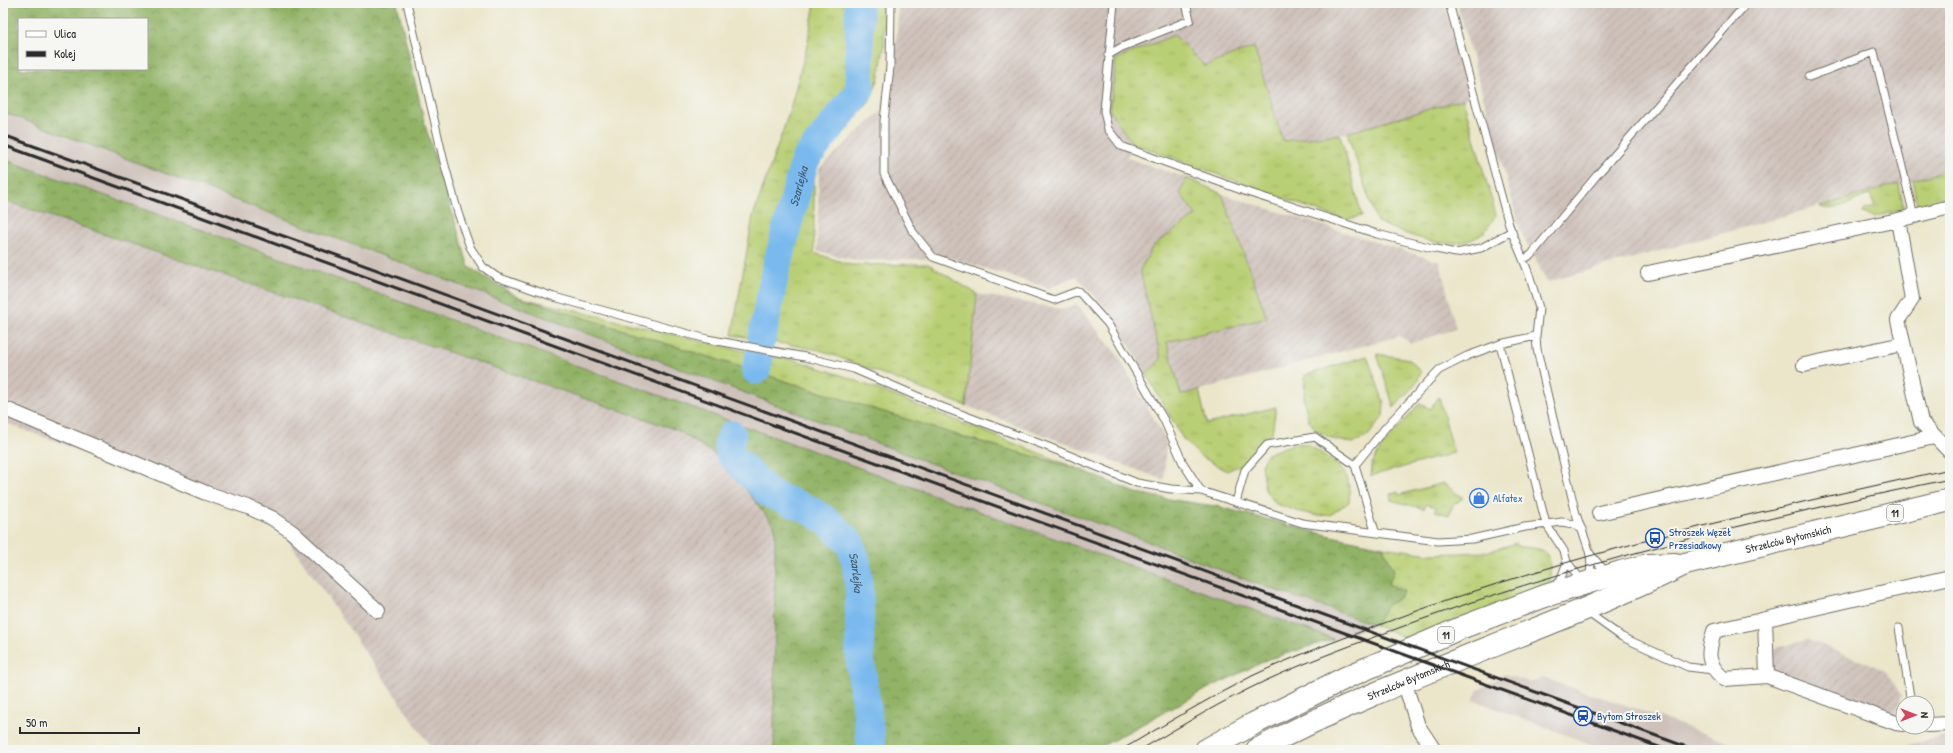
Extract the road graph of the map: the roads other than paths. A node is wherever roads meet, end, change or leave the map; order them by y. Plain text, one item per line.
1 (406, 3) edge
2 (891, 3) edge
3 (1114, 3) edge
4 (1186, 3) edge
5 (1449, 3) edge
6 (1747, 3) edge
7 (1108, 55) junction
8 (1809, 77) dead end
9 (1950, 207) edge
10 (1914, 216) junction
11 (1898, 220) junction
12 (1512, 232) junction
13 (1524, 259) junction
14 (1648, 273) dead end
15 (1536, 336) junction
16 (1500, 344) junction
17 (1903, 344) junction
18 (1804, 365) dead end
19 (3, 408) edge
20 (1934, 437) junction
21 (1950, 452) edge
22 (1355, 465) junction
23 (1201, 491) junction
24 (1950, 500) edge
25 (1236, 502) junction
26 (1599, 513) dead end
27 (1546, 524) junction
28 (1583, 530) junction
29 (1375, 531) junction
30 (1591, 555) junction
31 (1567, 562) junction
32 (1950, 577) edge
33 (1594, 594) junction
34 (1545, 596) junction
35 (378, 611) dead end
36 (1765, 619) junction
37 (1899, 628) dead end
38 (1713, 670) junction
39 (1767, 676) junction
40 (1404, 681) junction
41 (1910, 695) edge
42 (1895, 723) edge
43 (1950, 724) edge
44 (1935, 725) edge
45 (1206, 750) edge
46 (1257, 750) edge
47 (1434, 750) edge

1 - 23 lane
2 - 23 lane
3 - 7 lane
4 - 7 lane
5 - 12 lane
6 - 13 lane
7 - 12 lane
8 - 10 lane
9 - 10 street
10 - 11 street
11 - 14 street
11 - 17 street
12 - 13 lane
13 - 15 lane
15 - 16 lane
15 - 28 lane
16 - 22 lane
16 - 27 lane
17 - 18 street
17 - 20 street
19 - 35 street
20 - 21 street
20 - 26 street
22 - 25 lane
22 - 29 lane
23 - 25 lane
24 - 33 highway, Strzelców Bytomskich / 11
25 - 29 lane
27 - 28 lane
27 - 29 lane
27 - 31 lane
28 - 30 lane
30 - 33 lane
30 - 33 lane
31 - 33 lane
31 - 34 lane
32 - 36 street
33 - 34 highway, 11
33 - 38 lane
33 - 40 highway, Strzelców Bytomskich / 11
34 - 45 highway, 11
36 - 38 street
36 - 39 street
37 - 41 lane
38 - 39 street
39 - 42 street
40 - 46 highway, Strzelców Bytomskich / 11
40 - 47 street
43 - 44 street

